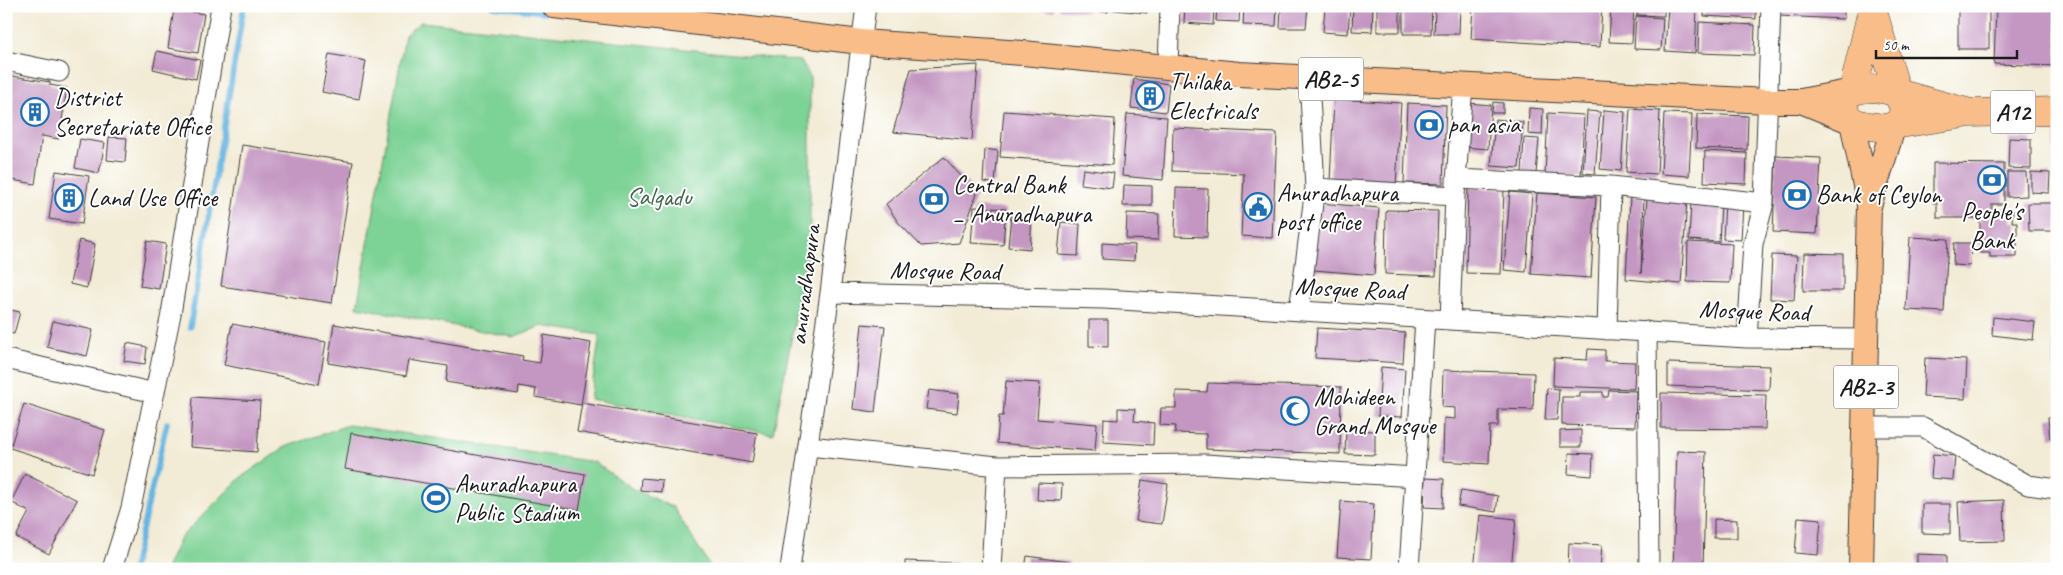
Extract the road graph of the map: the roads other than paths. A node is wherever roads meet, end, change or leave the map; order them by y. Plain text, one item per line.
1 (221, 6) edge
2 (554, 6) edge
3 (866, 6) edge
4 (1170, 6) edge
5 (1771, 6) edge
6 (1872, 7) edge
7 (861, 42) junction
8 (6, 61) edge
9 (1168, 67) junction
10 (59, 72) dead end
11 (1309, 78) junction
12 (1463, 84) junction
13 (1853, 91) junction
14 (1898, 93) junction
15 (1767, 101) junction
16 (1802, 101) junction
17 (2057, 111) edge
18 (1970, 113) junction
19 (1852, 122) junction
20 (1894, 125) junction
21 (1611, 186) junction
22 (1455, 187) junction
23 (1315, 188) junction
24 (1764, 203) junction
25 (1869, 205) junction
26 (830, 293) junction
27 (1299, 311) junction
28 (1425, 319) junction
29 (1450, 320) junction
30 (1608, 330) junction
31 (1647, 332) junction
32 (1747, 338) junction
33 (1867, 339) junction
34 (6, 359) edge
35 (155, 393) junction
36 (1865, 427) junction
37 (809, 446) junction
38 (997, 466) junction
39 (1415, 477) junction
40 (2057, 489) edge
41 (112, 569) edge
42 (790, 569) edge
43 (990, 569) edge
44 (1409, 569) edge
45 (1648, 569) edge
46 (1861, 569) edge

1 - 35 street
2 - 7 main road, AB2-5
3 - 7 street, anuradhapura
4 - 9 street
5 - 15 street
6 - 13 highway
6 - 14 highway
7 - 9 main road, AB2-5
7 - 26 street, anuradhapura
8 - 10 street
9 - 11 main road, AB2-5
11 - 12 main road, AB2-5
11 - 23 street
12 - 15 main road, AB2-5
12 - 22 street
13 - 14 highway
13 - 16 main road, AB2-5
13 - 19 highway
14 - 18 highway, A12
14 - 20 highway
15 - 16 main road, AB2-5
15 - 24 street
16 - 19 main road, AB2-5
17 - 18 highway, A12
18 - 20 highway, A12
19 - 20 highway
19 - 25 main road, AB2-3
20 - 25 main road, AB2-3
21 - 22 street
21 - 24 street
21 - 30 street
22 - 23 street
22 - 29 street
23 - 27 street
24 - 32 street
25 - 33 main road, AB2-3
26 - 27 street, Mosque Road
26 - 37 street, anuradhapura
27 - 28 street, Mosque Road
28 - 29 street, Mosque Road
28 - 39 street
29 - 30 street, Mosque Road
30 - 31 street, Mosque Road
31 - 32 street, Mosque Road
31 - 45 street
32 - 33 street, Mosque Road
33 - 36 main road, AB2-3
34 - 35 street
35 - 41 street
36 - 40 street
36 - 46 main road, AB2-3
37 - 38 street
37 - 42 street, anuradhapura
38 - 39 street
38 - 43 street
39 - 44 street

